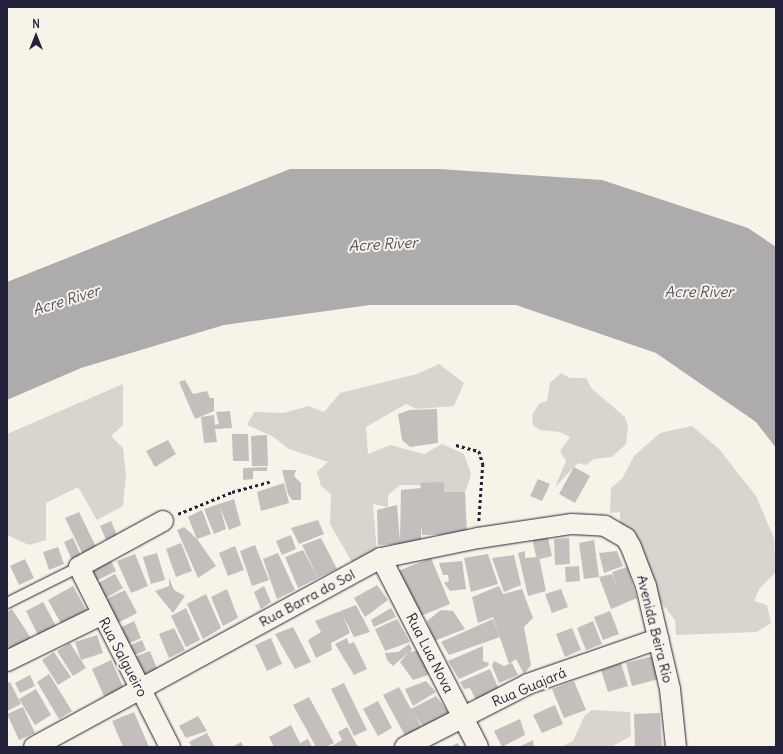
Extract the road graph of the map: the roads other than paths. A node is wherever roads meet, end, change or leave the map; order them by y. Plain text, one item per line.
1 (163, 521) road end
2 (605, 526) joint
3 (381, 558) junction
4 (79, 567) junction
5 (7, 604) edge
6 (101, 615) junction
7 (658, 639) junction
8 (7, 661) edge
9 (141, 691) junction
10 (463, 716) junction
11 (34, 747) edge
12 (170, 747) edge
13 (405, 747) edge
14 (478, 747) edge
15 (676, 747) edge

1 - 4 street
2 - 3 street, Rua Barra do Sol
2 - 7 street, Avenida Beira Rio
3 - 9 street, Rua Barra do Sol
3 - 10 street, Rua Lua Nova
4 - 5 lane
4 - 6 street, Rua Salgueiro
6 - 8 street
6 - 9 street, Rua Salgueiro
7 - 10 street, Rua Guajará
7 - 15 street, Avenida Beira Rio
9 - 11 street, Rua Barra do Sol
9 - 12 street, Rua Salgueiro
10 - 13 street, Rua Guajará
10 - 14 street, Rua Lua Nova

